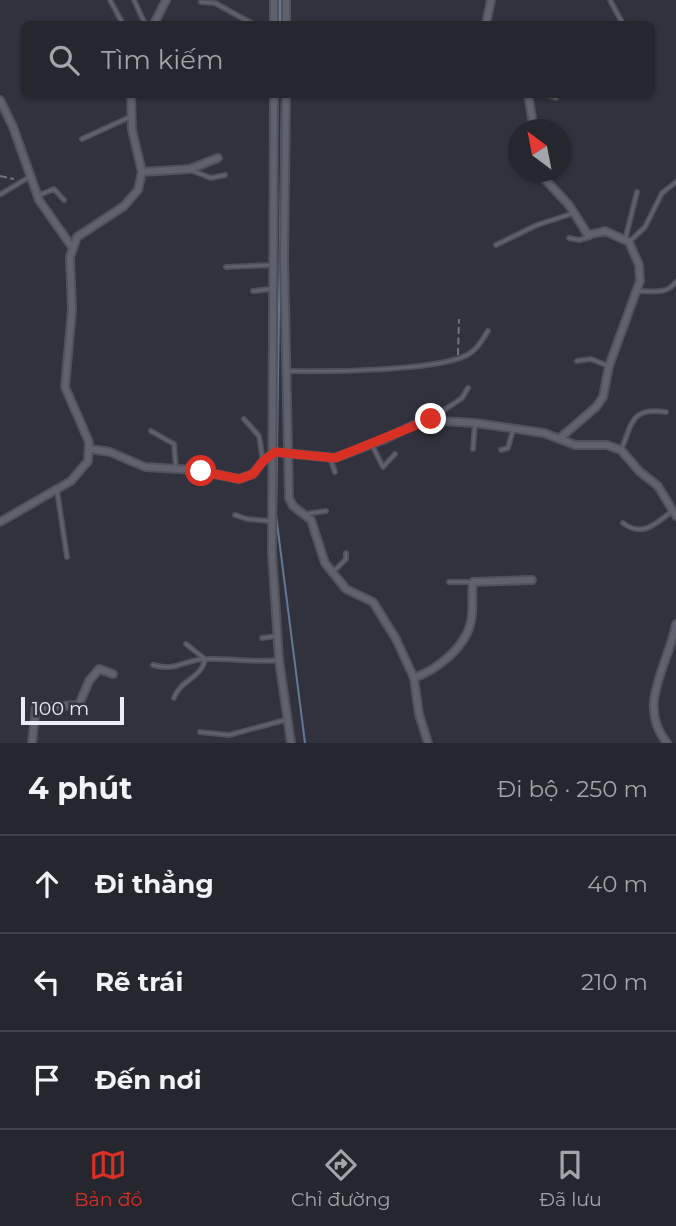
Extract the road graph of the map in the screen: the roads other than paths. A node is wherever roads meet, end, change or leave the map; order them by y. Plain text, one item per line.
1 (110, 0) edge
2 (134, 0) edge
3 (166, 0) edge
4 (274, 0) edge
5 (286, 0) edge
6 (491, 0) edge
7 (610, 0) edge
8 (201, 2) dead end
9 (121, 21) edge
10 (144, 21) edge
11 (156, 21) edge
12 (248, 21) edge
13 (274, 21) edge
14 (286, 21) edge
15 (487, 21) edge
16 (621, 21) edge
17 (131, 98) edge
18 (274, 98) edge
19 (286, 98) edge
20 (529, 98) edge
21 (0, 100) edge
22 (4, 115) edge
23 (132, 116) junction
24 (532, 119) edge
25 (82, 139) dead end
26 (218, 158) dead end
27 (190, 169) junction
28 (142, 172) junction
29 (225, 175) dead end
30 (31, 176) junction
31 (547, 182) edge
32 (676, 182) edge
33 (637, 192) dead end
34 (1, 194) edge
35 (37, 196) junction
36 (64, 200) dead end
37 (574, 213) junction
38 (591, 236) junction
39 (569, 238) dead end
40 (627, 241) junction
41 (496, 245) dead end
42 (72, 247) junction
43 (274, 264) junction
44 (226, 267) dead end
45 (676, 282) edge
46 (274, 288) junction
47 (636, 290) junction
48 (253, 291) dead end
49 (488, 331) dead end
50 (577, 361) dead end
51 (609, 366) junction
52 (287, 371) junction
53 (468, 388) dead end
54 (666, 412) dead end
55 (244, 419) dead end
56 (431, 419) junction
57 (475, 423) junction
58 (513, 429) junction
59 (151, 432) dead end
60 (559, 439) junction
61 (371, 444) junction
62 (90, 449) junction
63 (472, 450) dead end
64 (501, 450) dead end
65 (621, 450) junction
66 (289, 452) junction
67 (273, 453) junction
68 (396, 454) dead end
69 (330, 458) junction
70 (263, 461) junction
71 (176, 469) junction
72 (335, 472) dead end
73 (57, 489) junction
74 (326, 510) dead end
75 (675, 513) edge
76 (305, 514) junction
77 (235, 515) dead end
78 (0, 522) edge
79 (623, 523) dead end
80 (274, 525) junction
81 (346, 553) dead end
82 (67, 557) dead end
83 (333, 572) junction
84 (532, 580) dead end
85 (449, 582) dead end
86 (473, 582) junction
87 (676, 624) edge
88 (277, 636) junction
89 (262, 638) dead end
90 (186, 643) dead end
91 (205, 659) junction
92 (279, 660) junction
93 (153, 665) dead end
94 (113, 674) dead end
95 (414, 678) junction
96 (174, 698) dead end
97 (285, 720) junction
98 (200, 732) dead end
99 (32, 743) edge
100 (291, 743) edge
101 (428, 743) edge
102 (667, 743) edge

1 - 9 lane
2 - 10 lane
3 - 11 street
4 - 13 street
5 - 14 street
6 - 15 street
7 - 16 lane
8 - 12 lane
17 - 23 street
18 - 43 street
19 - 52 street
20 - 24 street
21 - 22 street
22 - 30 street
23 - 25 lane
23 - 28 street
26 - 27 street
27 - 28 street
27 - 29 lane
28 - 42 street
30 - 34 lane
30 - 35 street
31 - 37 street
32 - 40 lane
33 - 40 lane
35 - 36 lane
35 - 42 street
37 - 38 street
37 - 41 lane
38 - 39 lane
38 - 40 street
40 - 47 street
42 - 62 street
43 - 44 lane
43 - 46 street
45 - 47 lane
46 - 48 lane
46 - 67 street
47 - 51 street
49 - 52 lane
50 - 51 lane
51 - 60 street
52 - 66 street
53 - 56 lane
54 - 65 lane
55 - 70 lane
56 - 57 street
56 - 61 street
57 - 58 street
57 - 63 lane
58 - 60 street
58 - 64 lane
59 - 71 lane
60 - 65 street
61 - 68 lane
61 - 69 street
62 - 71 street
62 - 73 street
65 - 75 street
66 - 67 street
66 - 69 street
66 - 76 street
67 - 70 street
67 - 80 street
69 - 72 lane
70 - 71 street
73 - 78 street
73 - 82 lane
74 - 76 lane
75 - 79 lane
76 - 83 street
77 - 80 lane
80 - 88 street
81 - 83 lane
83 - 95 street
84 - 86 street
85 - 86 lane
86 - 95 street
87 - 102 street
88 - 89 lane
88 - 92 street
90 - 91 lane
91 - 92 lane
91 - 93 lane
91 - 96 lane
92 - 97 street
94 - 99 street
95 - 101 street
97 - 98 lane
97 - 100 street

